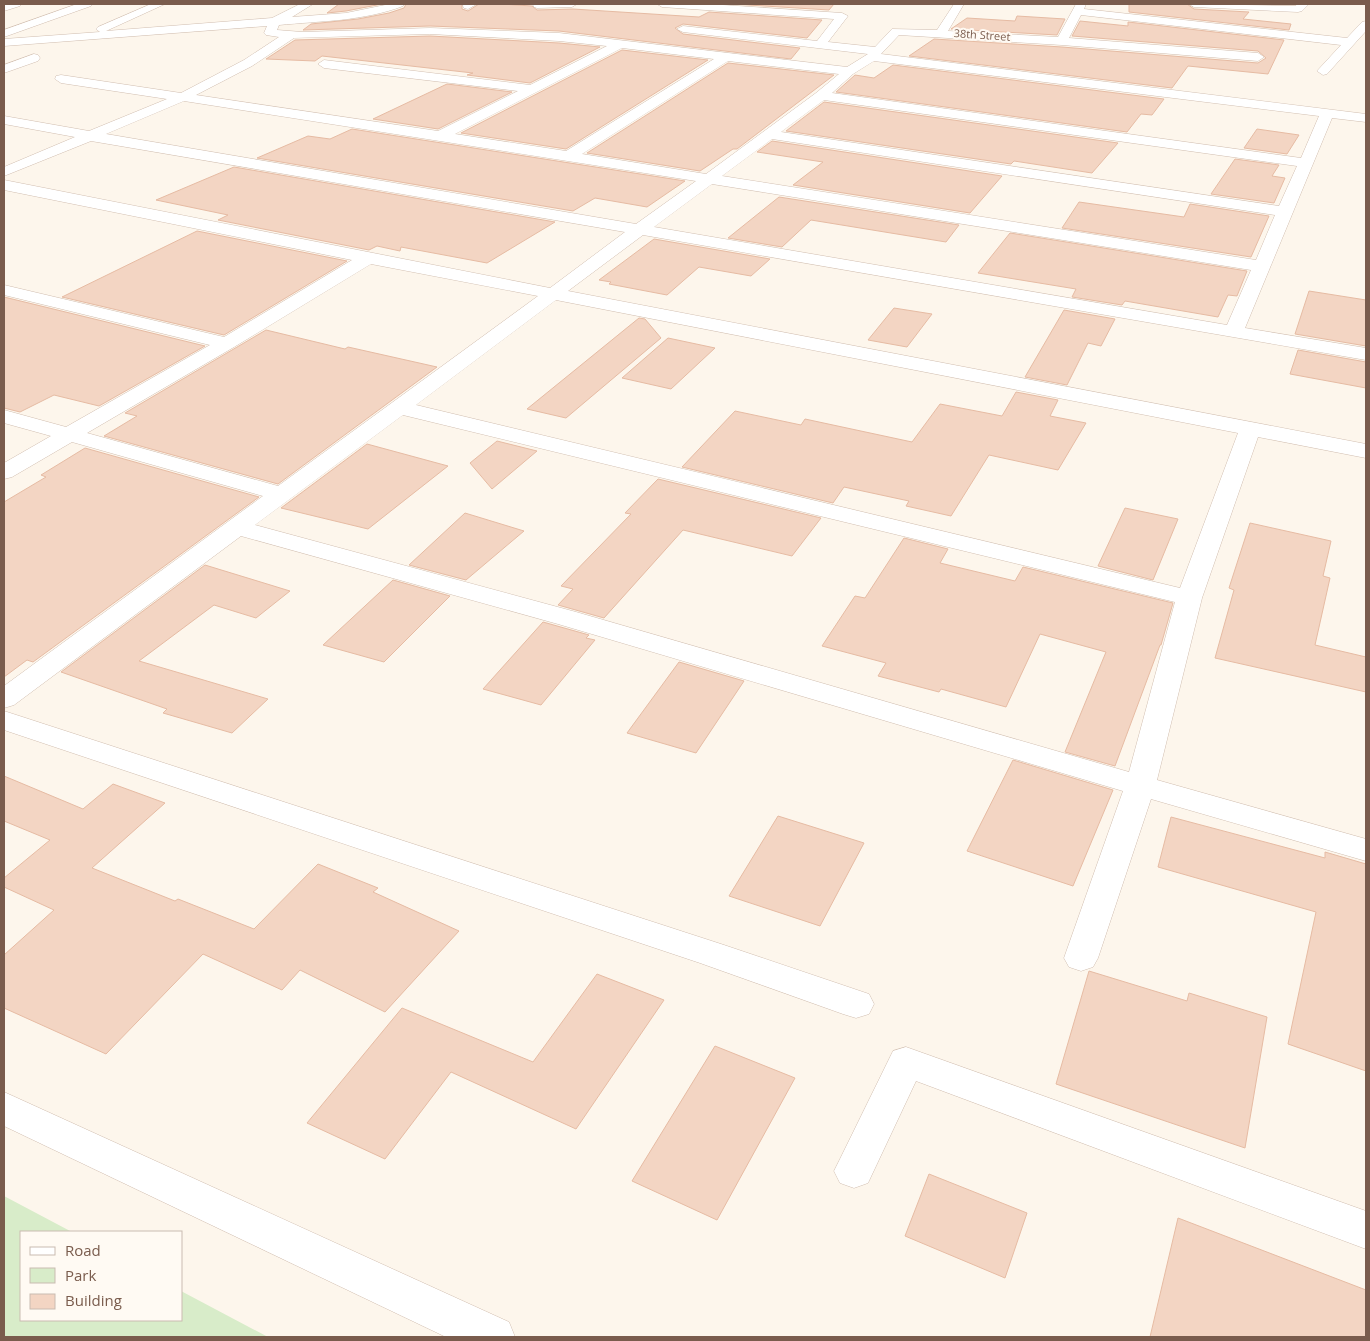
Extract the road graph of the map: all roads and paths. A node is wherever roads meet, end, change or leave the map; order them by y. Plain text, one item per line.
1 (16, 4) edge
2 (87, 4) edge
3 (160, 4) edge
4 (308, 4) edge
5 (399, 4) edge
6 (572, 4) edge
7 (662, 4) edge
8 (959, 4) edge
9 (1194, 4) edge
10 (1304, 4) edge
11 (537, 5) edge
12 (1078, 7) edge
13 (4, 8) edge
14 (274, 22) junction
15 (1366, 24) edge
16 (683, 30) dead end
17 (941, 32) junction
18 (4, 34) edge
19 (292, 34) junction
20 (82, 38) junction
21 (1062, 41) junction
22 (4, 43) edge
23 (620, 44) junction
24 (820, 45) junction
25 (1345, 47) junction
26 (1358, 53) dead end
27 (875, 54) junction
28 (727, 56) junction
29 (1258, 57) dead end
30 (34, 58) dead end
31 (324, 64) dead end
32 (4, 69) edge
33 (849, 71) junction
34 (1323, 71) dead end
35 (61, 80) dead end
36 (533, 89) junction
37 (821, 96) junction
38 (183, 97) junction
39 (1327, 113) junction
40 (1366, 118) edge
41 (4, 120) edge
42 (768, 134) junction
43 (90, 136) junction
44 (440, 136) junction
45 (568, 157) junction
46 (1306, 162) junction
47 (4, 172) edge
48 (707, 180) junction
49 (4, 185) edge
50 (1284, 212) junction
51 (640, 229) junction
52 (368, 258) junction
53 (1262, 266) junction
54 (4, 290) edge
55 (551, 294) junction
56 (1234, 331) junction
57 (227, 343) junction
58 (1366, 354) edge
59 (398, 407) junction
60 (4, 416) edge
61 (1250, 429) junction
62 (68, 434) junction
63 (1366, 451) edge
64 (4, 472) edge
65 (280, 494) junction
66 (236, 527) junction
67 (1189, 598) junction
68 (4, 698) edge
69 (4, 720) edge
70 (1140, 786) junction
71 (1366, 850) edge
72 (1081, 958) dead end
73 (856, 1004) dead end
74 (4, 1108) edge
75 (854, 1171) dead end
76 (1366, 1230) edge
77 (493, 1337) edge

1 - 13 street
2 - 18 street
3 - 20 street
4 - 14 street
5 - 14 street
6 - 11 lane
7 - 24 street
8 - 17 street
9 - 10 street
12 - 21 street
12 - 25 street
14 - 19 street
14 - 20 street
15 - 25 street
16 - 24 street
17 - 21 street, 38th Street
17 - 27 street, 38th Street
19 - 23 street
19 - 38 street
20 - 22 street
21 - 29 street, 38th Street
23 - 28 street
23 - 36 street
24 - 27 street
25 - 26 street
25 - 34 street
27 - 33 street, 38th Street
27 - 39 street
28 - 33 street
28 - 45 street
30 - 32 street
31 - 36 street
33 - 37 street, 38th Street
35 - 38 street
36 - 44 street
37 - 42 street, 38th Street
37 - 46 street
38 - 43 street
38 - 44 street
39 - 40 street
39 - 46 street
41 - 43 street
42 - 48 street, 38th Street
42 - 50 street
43 - 47 street
43 - 51 street
44 - 45 street
45 - 48 street
46 - 50 street
48 - 51 street, 38th Street
48 - 53 street
49 - 52 street
50 - 53 street
51 - 55 street, 38th Street
51 - 56 street
52 - 55 street
52 - 57 street
53 - 56 street
54 - 57 street
55 - 59 street, 38th Street
55 - 61 street
56 - 58 street
57 - 62 street
59 - 65 street, 38th Street
59 - 67 street
60 - 62 street
61 - 63 street
61 - 67 street
62 - 64 street
62 - 65 street
65 - 66 street, 38th Street
66 - 68 street, 38th Street
66 - 70 street
67 - 70 street
69 - 73 street
70 - 71 street
70 - 72 street
74 - 77 street
75 - 76 street

